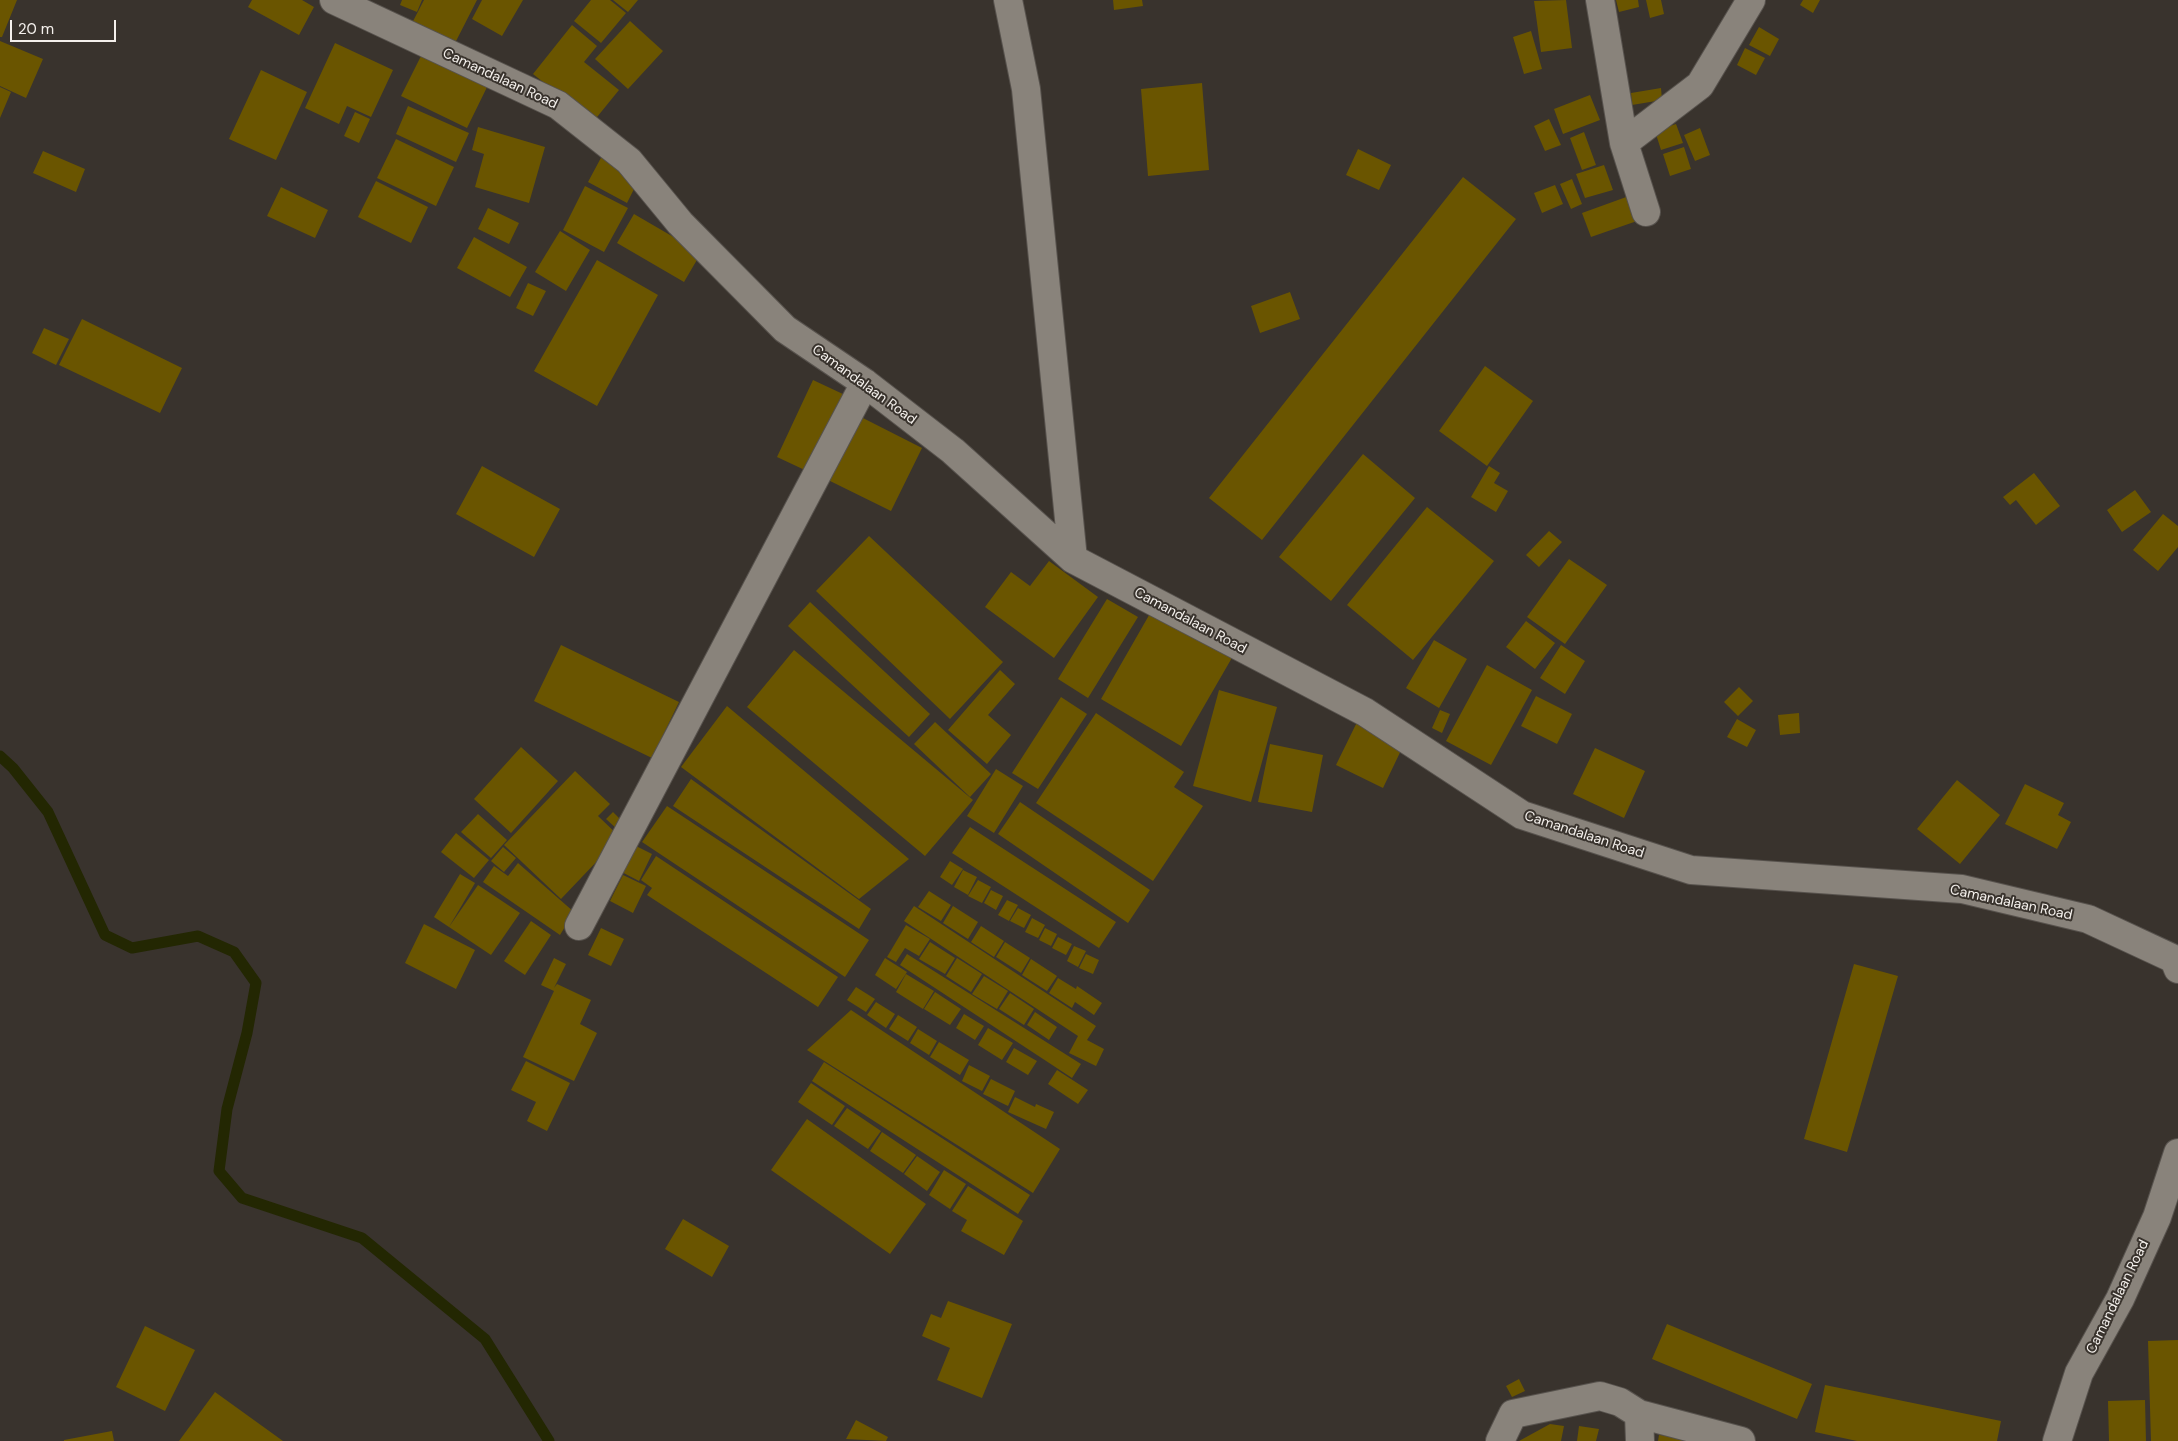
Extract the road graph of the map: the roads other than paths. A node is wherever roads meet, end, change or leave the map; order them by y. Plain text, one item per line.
1 (1008, 0) edge
2 (1600, 0) edge
3 (1751, 0) edge
4 (343, 2) edge
5 (1624, 143) junction
6 (1646, 212) dead end
7 (865, 383) junction
8 (1074, 559) junction
9 (579, 926) dead end
10 (2177, 961) edge
11 (2178, 1153) edge
12 (1639, 1414) junction
13 (1500, 1441) edge
14 (1640, 1441) edge
15 (1741, 1441) edge
16 (2056, 1441) edge

1 - 8 street
2 - 5 street
3 - 5 street
4 - 7 street, Camandalaan Road
5 - 6 street
7 - 8 street, Camandalaan Road
7 - 9 street
8 - 10 street, Camandalaan Road
11 - 16 street, Camandalaan Road
12 - 13 street
12 - 14 street
12 - 15 street

